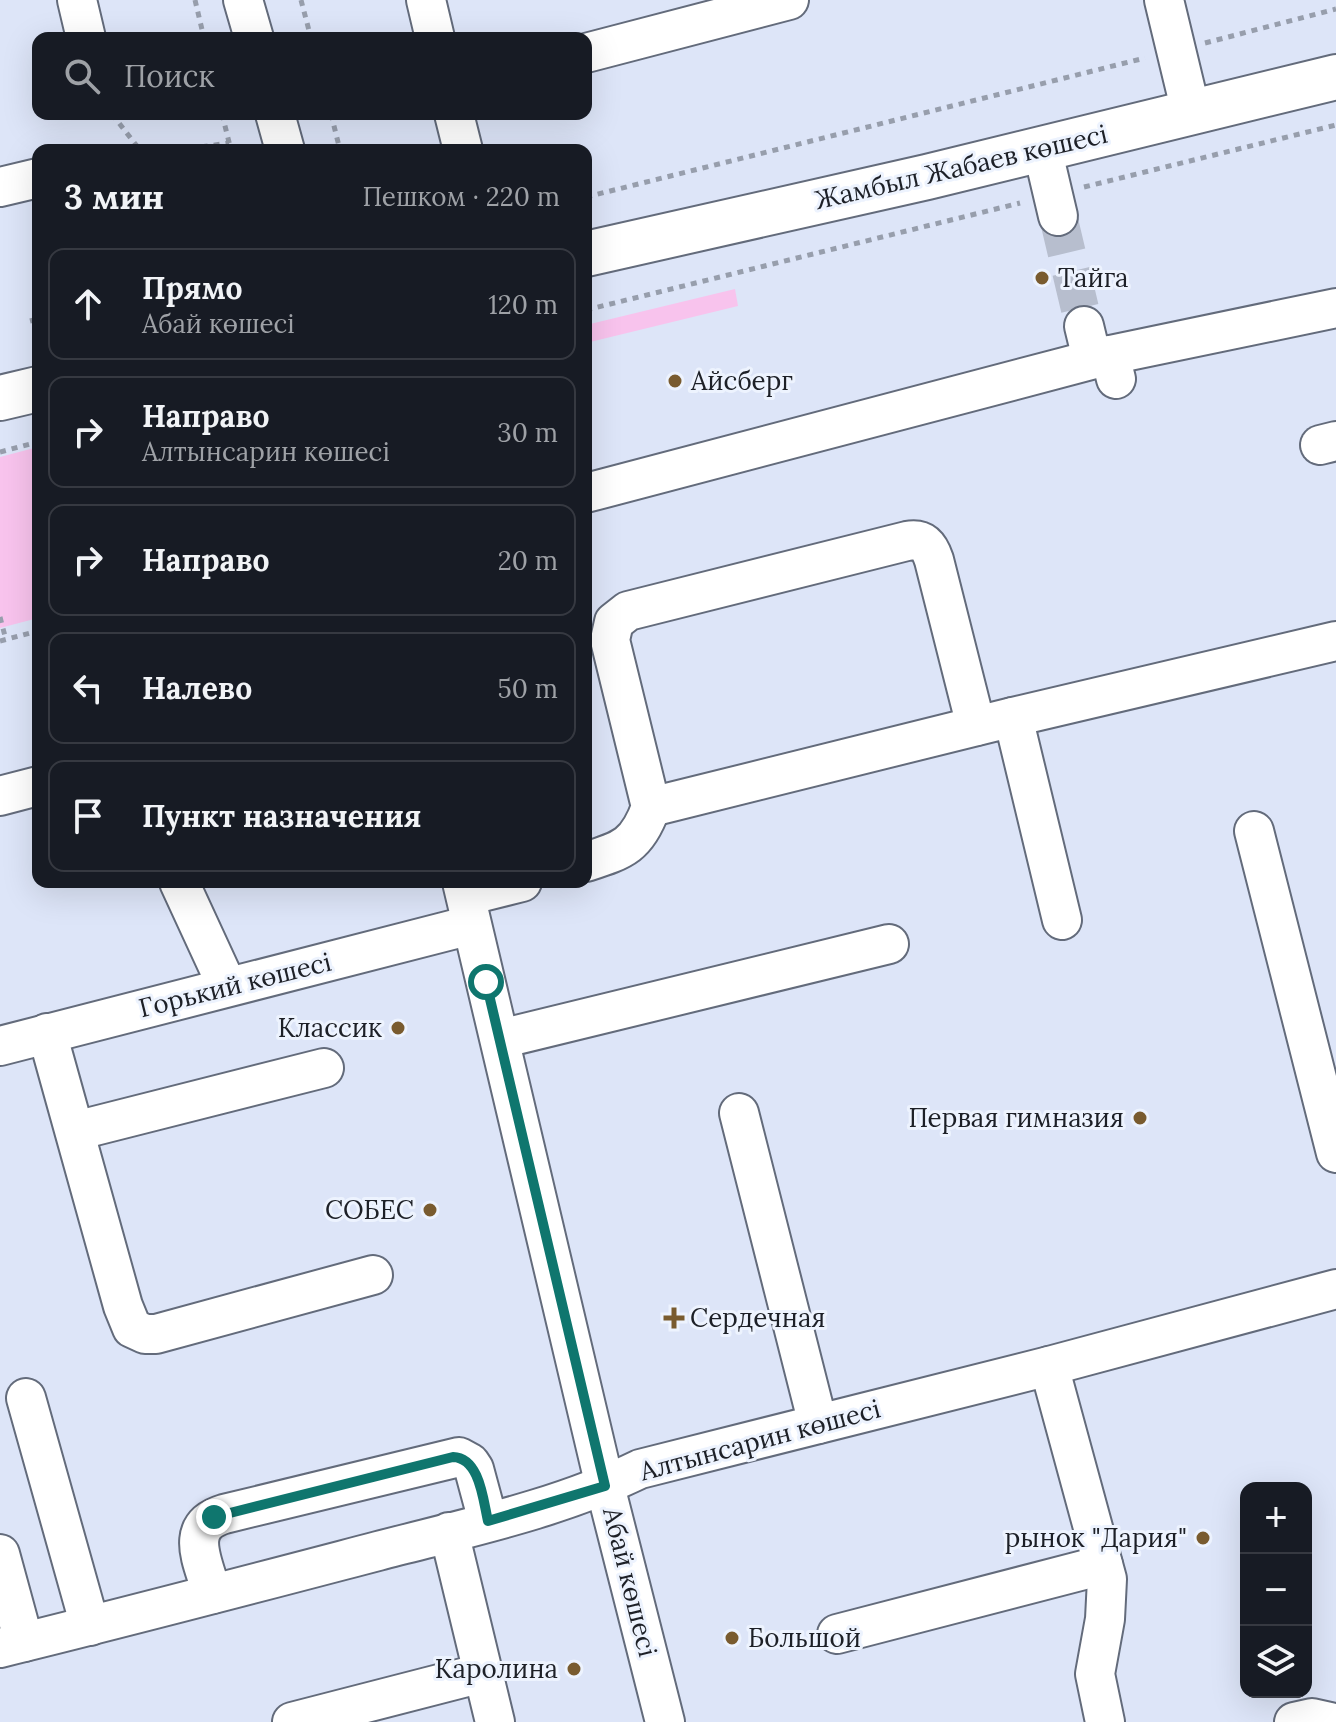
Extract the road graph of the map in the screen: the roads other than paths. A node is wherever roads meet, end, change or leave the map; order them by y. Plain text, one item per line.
1 (77, 0) edge
2 (243, 0) edge
3 (426, 0) edge
4 (789, 0) edge
5 (1164, 0) edge
6 (85, 32) edge
7 (252, 32) edge
8 (434, 32) edge
9 (592, 51) edge
10 (1336, 77) edge
11 (1191, 112) junction
12 (277, 120) edge
13 (456, 120) edge
14 (283, 144) edge
15 (462, 144) edge
16 (1042, 148) junction
17 (32, 179) edge
18 (0, 187) edge
19 (1055, 206) tunnel mouth
20 (592, 253) edge
21 (1336, 308) edge
22 (32, 390) edge
23 (0, 398) edge
24 (592, 491) edge
25 (1336, 641) edge
26 (1013, 717) junction
27 (976, 726) junction
28 (32, 788) edge
29 (0, 796) edge
30 (651, 807) junction
31 (1254, 831) dead end
32 (592, 860) edge
33 (182, 888) edge
34 (504, 888) edge
35 (466, 901) edge
36 (1062, 920) dead end
37 (889, 944) dead end
38 (227, 986) junction
39 (47, 1033) junction
40 (500, 1039) junction
41 (0, 1046) edge
42 (324, 1068) dead end
43 (739, 1113) dead end
44 (75, 1131) junction
45 (1336, 1153) edge
46 (373, 1275) dead end
47 (1336, 1289) edge
48 (1049, 1366) junction
49 (26, 1398) dead end
50 (818, 1424) junction
51 (605, 1486) junction
52 (488, 1521) junction
53 (449, 1532) junction
54 (0, 1554) edge
55 (1103, 1565) junction
56 (212, 1594) junction
57 (90, 1626) junction
58 (837, 1634) dead end
59 (12, 1645) edge
60 (482, 1673) junction
61 (292, 1722) edge
62 (495, 1722) edge
63 (665, 1722) edge
64 (1105, 1722) edge
65 (1294, 1722) edge
66 (1330, 1722) edge

1 - 6 street
2 - 7 street
3 - 8 street
4 - 9 street
5 - 11 street
10 - 11 main road, Жамбыл Жабаев көшесі
11 - 16 main road, Жамбыл Жабаев көшесі
12 - 14 street
13 - 15 street
16 - 19 street
16 - 20 main road, Жамбыл Жабаев көшесі
17 - 18 street
21 - 24 street
22 - 23 main road
25 - 26 street
26 - 27 street
26 - 36 street
27 - 30 street
27 - 30 street
28 - 29 street
30 - 32 street
31 - 45 street
33 - 38 street
34 - 35 street, Горький көшесі
35 - 38 street, Горький көшесі
35 - 40 street, Абай көшесі
37 - 40 street
38 - 39 street, Горький көшесі
39 - 41 street, Горький көшесі
39 - 44 street
40 - 51 street, Абай көшесі
42 - 44 street
43 - 50 street
44 - 46 street
47 - 48 street, Алтынсарин көшесі
48 - 50 street, Алтынсарин көшесі
48 - 55 street
49 - 57 street
50 - 51 street, Алтынсарин көшесі
51 - 52 street, Алтынсарин көшесі
51 - 63 street, Абай көшесі
52 - 53 street, Алтынсарин көшесі
52 - 56 street
53 - 56 street, Алтынсарин көшесі
53 - 60 street
54 - 59 street
55 - 58 street
55 - 64 street
56 - 57 street, Алтынсарин көшесі
57 - 59 street, Алтынсарин көшесі
60 - 61 street
60 - 62 street
65 - 66 street

